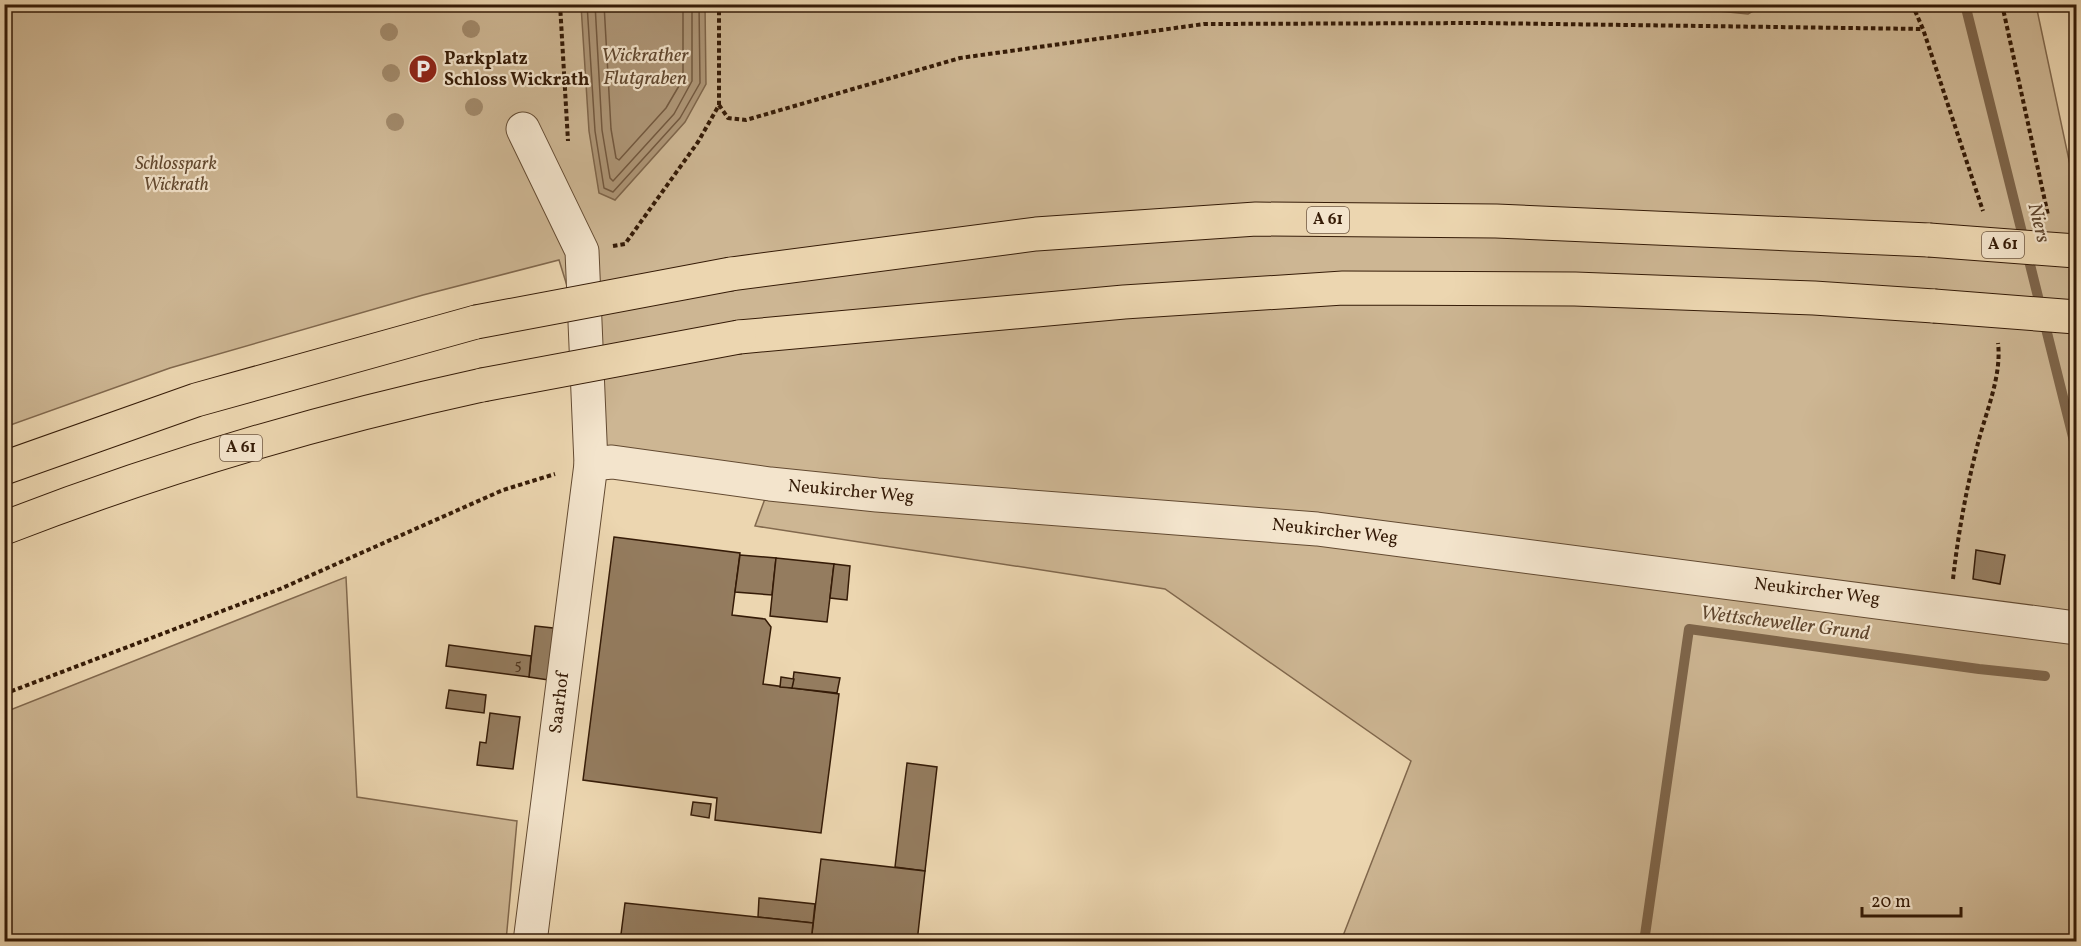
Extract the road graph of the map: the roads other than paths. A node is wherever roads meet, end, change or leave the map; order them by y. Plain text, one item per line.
1 (523, 129) dead end
2 (2076, 251) edge
3 (2076, 317) edge
4 (591, 464) junction
5 (4, 468) edge
6 (4, 528) edge
7 (2067, 626) edge
8 (530, 942) edge

1 - 4 street, Saarhof
2 - 5 highway, A 61, bridge
3 - 6 highway, A 61, bridge
4 - 7 street, Neukircher Weg
4 - 8 street, Saarhof

